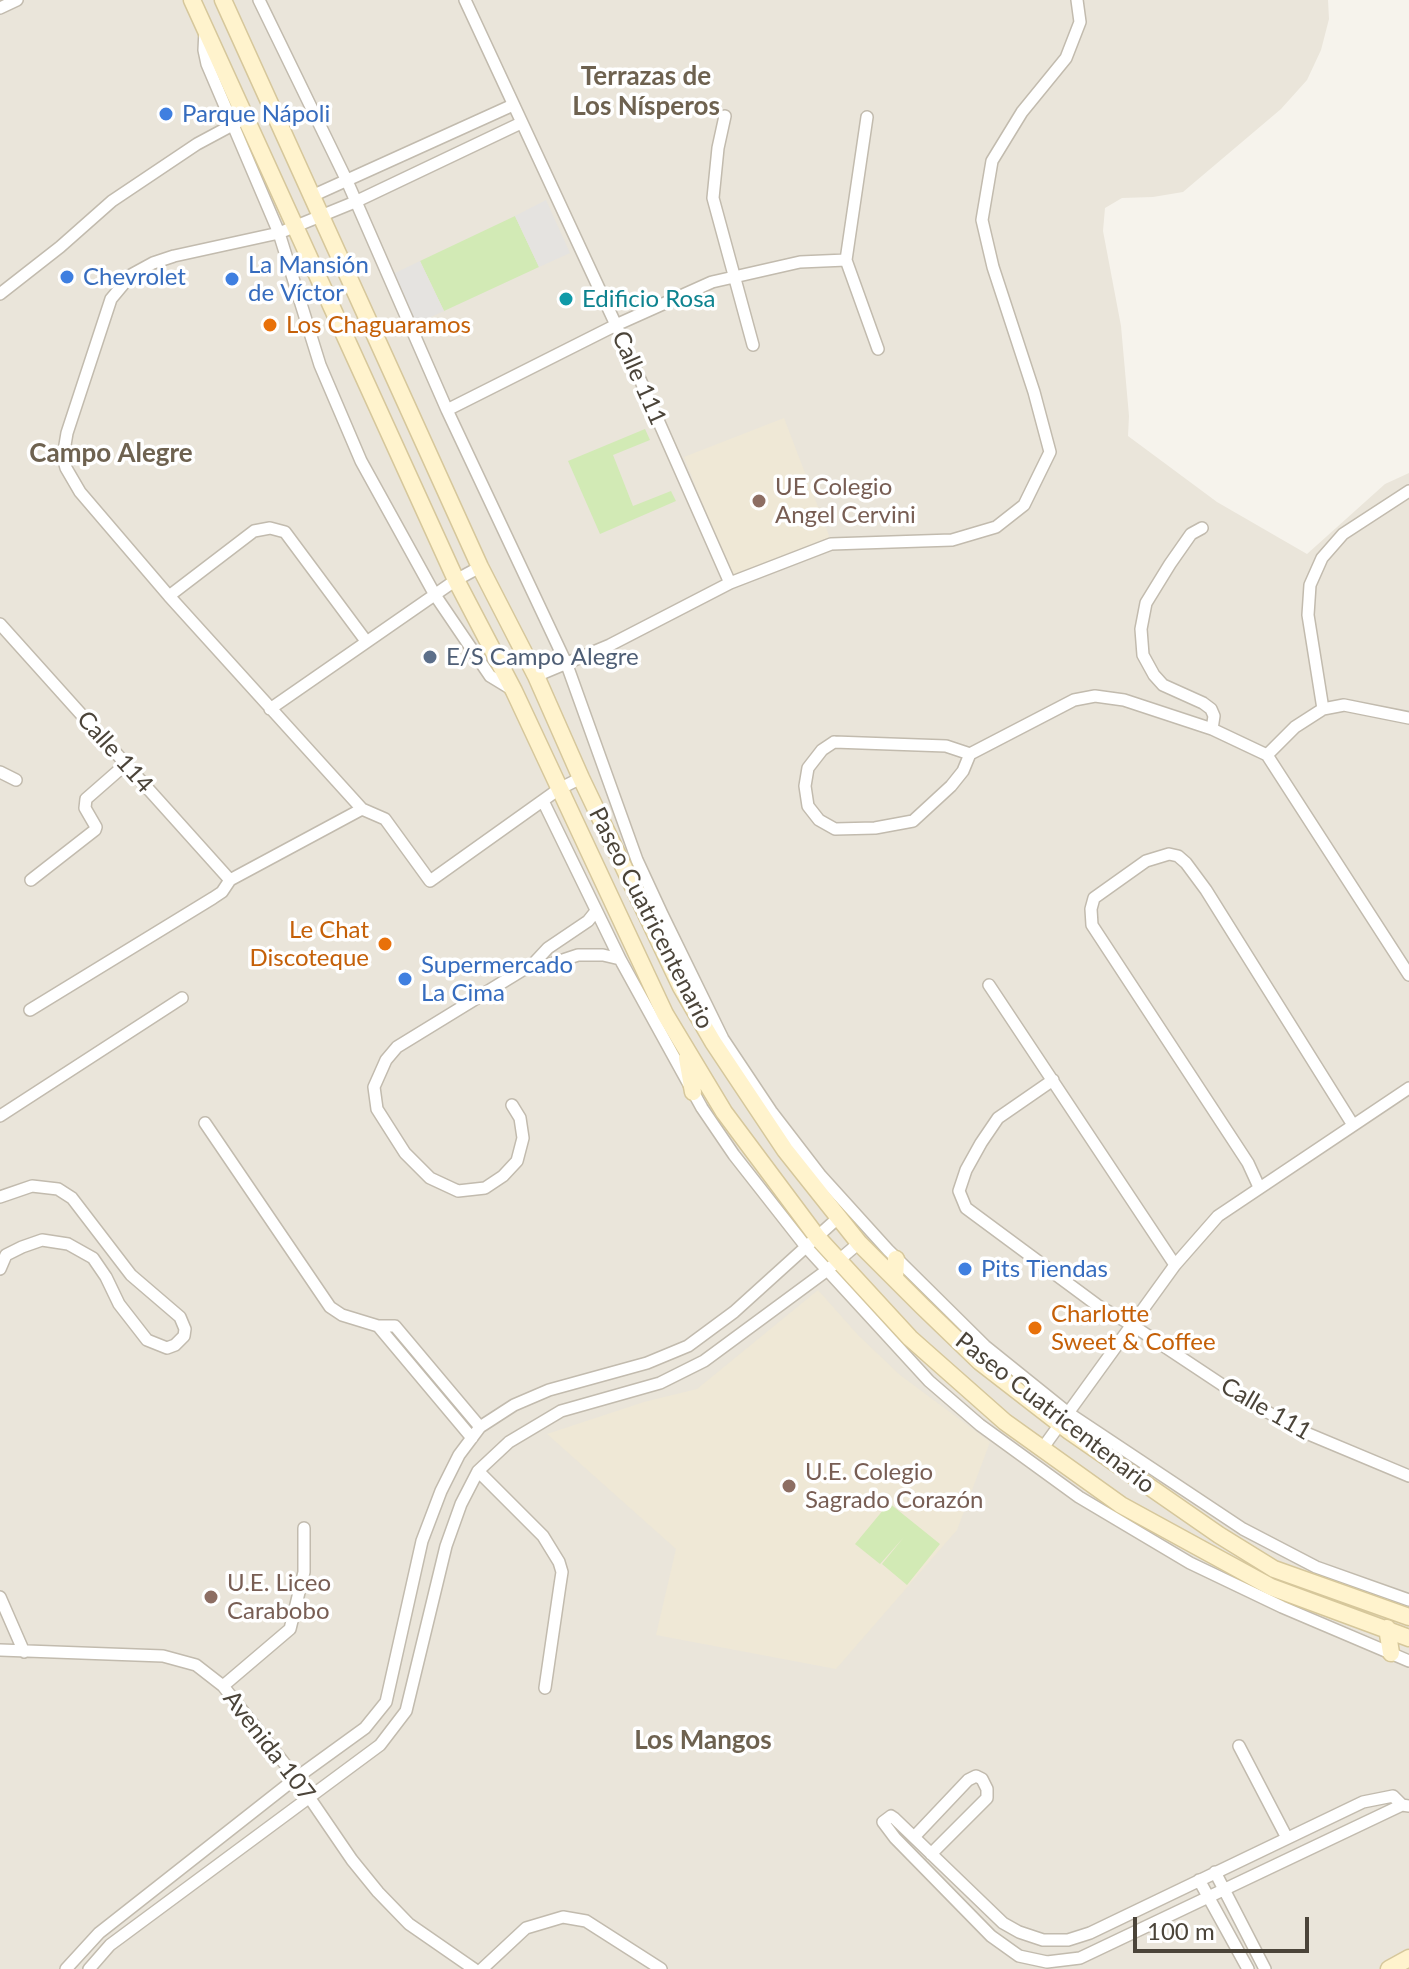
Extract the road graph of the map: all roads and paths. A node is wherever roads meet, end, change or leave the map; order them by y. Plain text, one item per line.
1 (17, 0) edge
2 (192, 0) edge
3 (223, 0) edge
4 (259, 0) edge
5 (465, 0) edge
6 (1077, 0) edge
7 (0, 8) edge
8 (513, 105) junction
9 (725, 116) dead end
10 (867, 117) dead end
11 (240, 122) junction
12 (521, 123) junction
13 (347, 181) junction
14 (312, 196) junction
15 (355, 202) junction
16 (321, 215) junction
17 (286, 230) junction
18 (846, 260) junction
19 (736, 276) junction
20 (0, 294) edge
21 (616, 325) junction
22 (753, 345) dead end
23 (878, 349) dead end
24 (447, 410) junction
25 (1409, 491) edge
26 (1202, 528) dead end
27 (480, 567) junction
28 (456, 580) junction
29 (730, 583) junction
30 (435, 595) junction
31 (169, 596) junction
32 (0, 624) edge
33 (366, 641) junction
34 (567, 665) junction
35 (536, 676) junction
36 (514, 691) junction
37 (270, 709) junction
38 (1323, 709) junction
39 (1409, 718) edge
40 (1212, 729) junction
41 (970, 754) junction
42 (1267, 755) junction
43 (126, 764) junction
44 (0, 772) edge
45 (581, 778) junction
46 (16, 780) dead end
47 (559, 789) junction
48 (543, 801) junction
49 (362, 809) junction
50 (31, 880) dead end
51 (230, 880) junction
52 (596, 911) junction
53 (620, 959) junction
54 (534, 963) junction
55 (1409, 975) edge
56 (989, 985) dead end
57 (182, 998) dead end
58 (30, 1010) dead end
59 (723, 1039) junction
60 (685, 1049) junction
61 (724, 1059) junction
62 (1053, 1080) junction
63 (1409, 1088) edge
64 (693, 1092) junction
65 (512, 1105) dead end
66 (0, 1116) edge
67 (205, 1123) dead end
68 (1353, 1125) junction
69 (817, 1180) junction
70 (1259, 1187) junction
71 (0, 1197) edge
72 (839, 1217) junction
73 (812, 1243) junction
74 (859, 1243) junction
75 (896, 1259) junction
76 (1175, 1265) junction
77 (833, 1266) junction
78 (0, 1269) edge
79 (895, 1279) junction
80 (1132, 1325) junction
81 (378, 1326) junction
82 (1064, 1418) junction
83 (480, 1427) junction
84 (472, 1438) junction
85 (1042, 1449) junction
86 (478, 1471) junction
87 (1409, 1476) edge
88 (304, 1528) dead end
89 (1409, 1600) edge
90 (1, 1604) edge
91 (1409, 1617) edge
92 (1387, 1628) junction
93 (1409, 1638) edge
94 (0, 1650) edge
95 (24, 1652) junction
96 (1391, 1653) junction
97 (1409, 1661) edge
98 (223, 1686) junction
99 (545, 1688) dead end
100 (1239, 1746) dead end
101 (296, 1778) junction
102 (308, 1797) junction
103 (1406, 1805) edge
104 (914, 1837) junction
105 (1287, 1838) junction
106 (931, 1854) junction
107 (1215, 1872) junction
108 (1199, 1880) junction
109 (1223, 1890) junction
110 (1207, 1897) junction
111 (1409, 1958) edge
112 (66, 1969) edge
113 (89, 1969) edge
114 (474, 1969) edge
115 (482, 1969) edge
116 (661, 1969) edge
117 (1248, 1969) edge
118 (1265, 1969) edge
119 (1389, 1969) edge

1 - 7 street
2 - 11 street, Paseo Cuatricentenario
3 - 14 street, Paseo Cuatricentenario
4 - 13 street, Paseo Cuatricentenario
5 - 8 street, Calle 111
6 - 29 street
8 - 12 street, Calle 111
8 - 13 street
9 - 19 street
10 - 18 street
11 - 17 street, Paseo Cuatricentenario
11 - 20 street
12 - 15 street
12 - 21 street, Calle 111
13 - 14 street
13 - 15 street, Paseo Cuatricentenario
14 - 16 street, Paseo Cuatricentenario
15 - 16 street
15 - 24 street, Paseo Cuatricentenario
16 - 17 street
16 - 27 street, Paseo Cuatricentenario
17 - 28 street, Paseo Cuatricentenario
17 - 30 street, Paseo Cuatricentenario
17 - 31 street
18 - 19 street
18 - 23 street
19 - 21 street
19 - 22 street
21 - 24 street
21 - 29 street, Calle 111
24 - 34 street, Paseo Cuatricentenario
25 - 38 street
26 - 40 street
27 - 28 street
27 - 35 street, Paseo Cuatricentenario
28 - 30 street
28 - 36 street, Paseo Cuatricentenario
29 - 34 street
30 - 33 street
30 - 36 street, Paseo Cuatricentenario
31 - 33 street
31 - 37 street
32 - 43 street, Calle 114
33 - 37 street
34 - 35 street
34 - 59 street, Paseo Cuatricentenario
35 - 45 street, Paseo Cuatricentenario
36 - 47 street, Paseo Cuatricentenario
37 - 49 street
38 - 39 street
38 - 42 street
40 - 41 street
40 - 42 street
41 - 41 street
42 - 55 street
43 - 50 street
43 - 51 street, Calle 114
44 - 46 street
45 - 47 street
45 - 61 street, Paseo Cuatricentenario
47 - 48 street
47 - 60 street, Paseo Cuatricentenario
48 - 49 street
48 - 52 street, Paseo Cuatricentenario
49 - 51 street
51 - 58 street
52 - 53 street, Paseo Cuatricentenario
52 - 54 street
53 - 54 street
53 - 64 street, Paseo Cuatricentenario
54 - 65 street
56 - 62 street
57 - 66 street
59 - 61 street
59 - 69 street, Paseo Cuatricentenario
60 - 64 street
60 - 73 street, Paseo Cuatricentenario
61 - 69 street, Paseo Cuatricentenario
62 - 76 street
62 - 80 street, Calle 111
63 - 68 street
64 - 73 street, Paseo Cuatricentenario
67 - 81 street
68 - 70 street
68 - 70 street
69 - 72 street, Paseo Cuatricentenario
69 - 75 street, Paseo Cuatricentenario
70 - 76 street
71 - 78 street
72 - 73 street
72 - 74 street, Paseo Cuatricentenario
73 - 77 street, Paseo Cuatricentenario
73 - 83 street
74 - 77 street
74 - 79 street, Paseo Cuatricentenario
75 - 79 street
75 - 82 street, Paseo Cuatricentenario
76 - 80 street
77 - 85 street, Paseo Cuatricentenario
77 - 86 street
77 - 96 street, Paseo Cuatricentenario
79 - 82 street, Paseo Cuatricentenario
80 - 82 street
80 - 87 street, Calle 111
81 - 83 street
81 - 84 street
82 - 85 street
82 - 89 street, Paseo Cuatricentenario
82 - 91 street, Paseo Cuatricentenario
83 - 84 street
84 - 101 street
85 - 92 street, Paseo Cuatricentenario
86 - 99 street
86 - 102 street
88 - 98 street
90 - 95 street
92 - 93 street, Paseo Cuatricentenario
92 - 96 street
94 - 95 street, Avenida 107
95 - 98 street, Avenida 107
96 - 97 street, Paseo Cuatricentenario
98 - 101 street, Avenida 107
100 - 105 street
101 - 102 street, Avenida 107
101 - 112 street
102 - 113 street
102 - 114 street, Avenida 107
103 - 105 street
103 - 109 street
104 - 106 street
104 - 106 street
104 - 110 street
105 - 107 street
106 - 108 street
107 - 108 street
107 - 109 street
108 - 110 street
109 - 110 street
109 - 118 street
110 - 117 street
111 - 119 street
115 - 116 street

